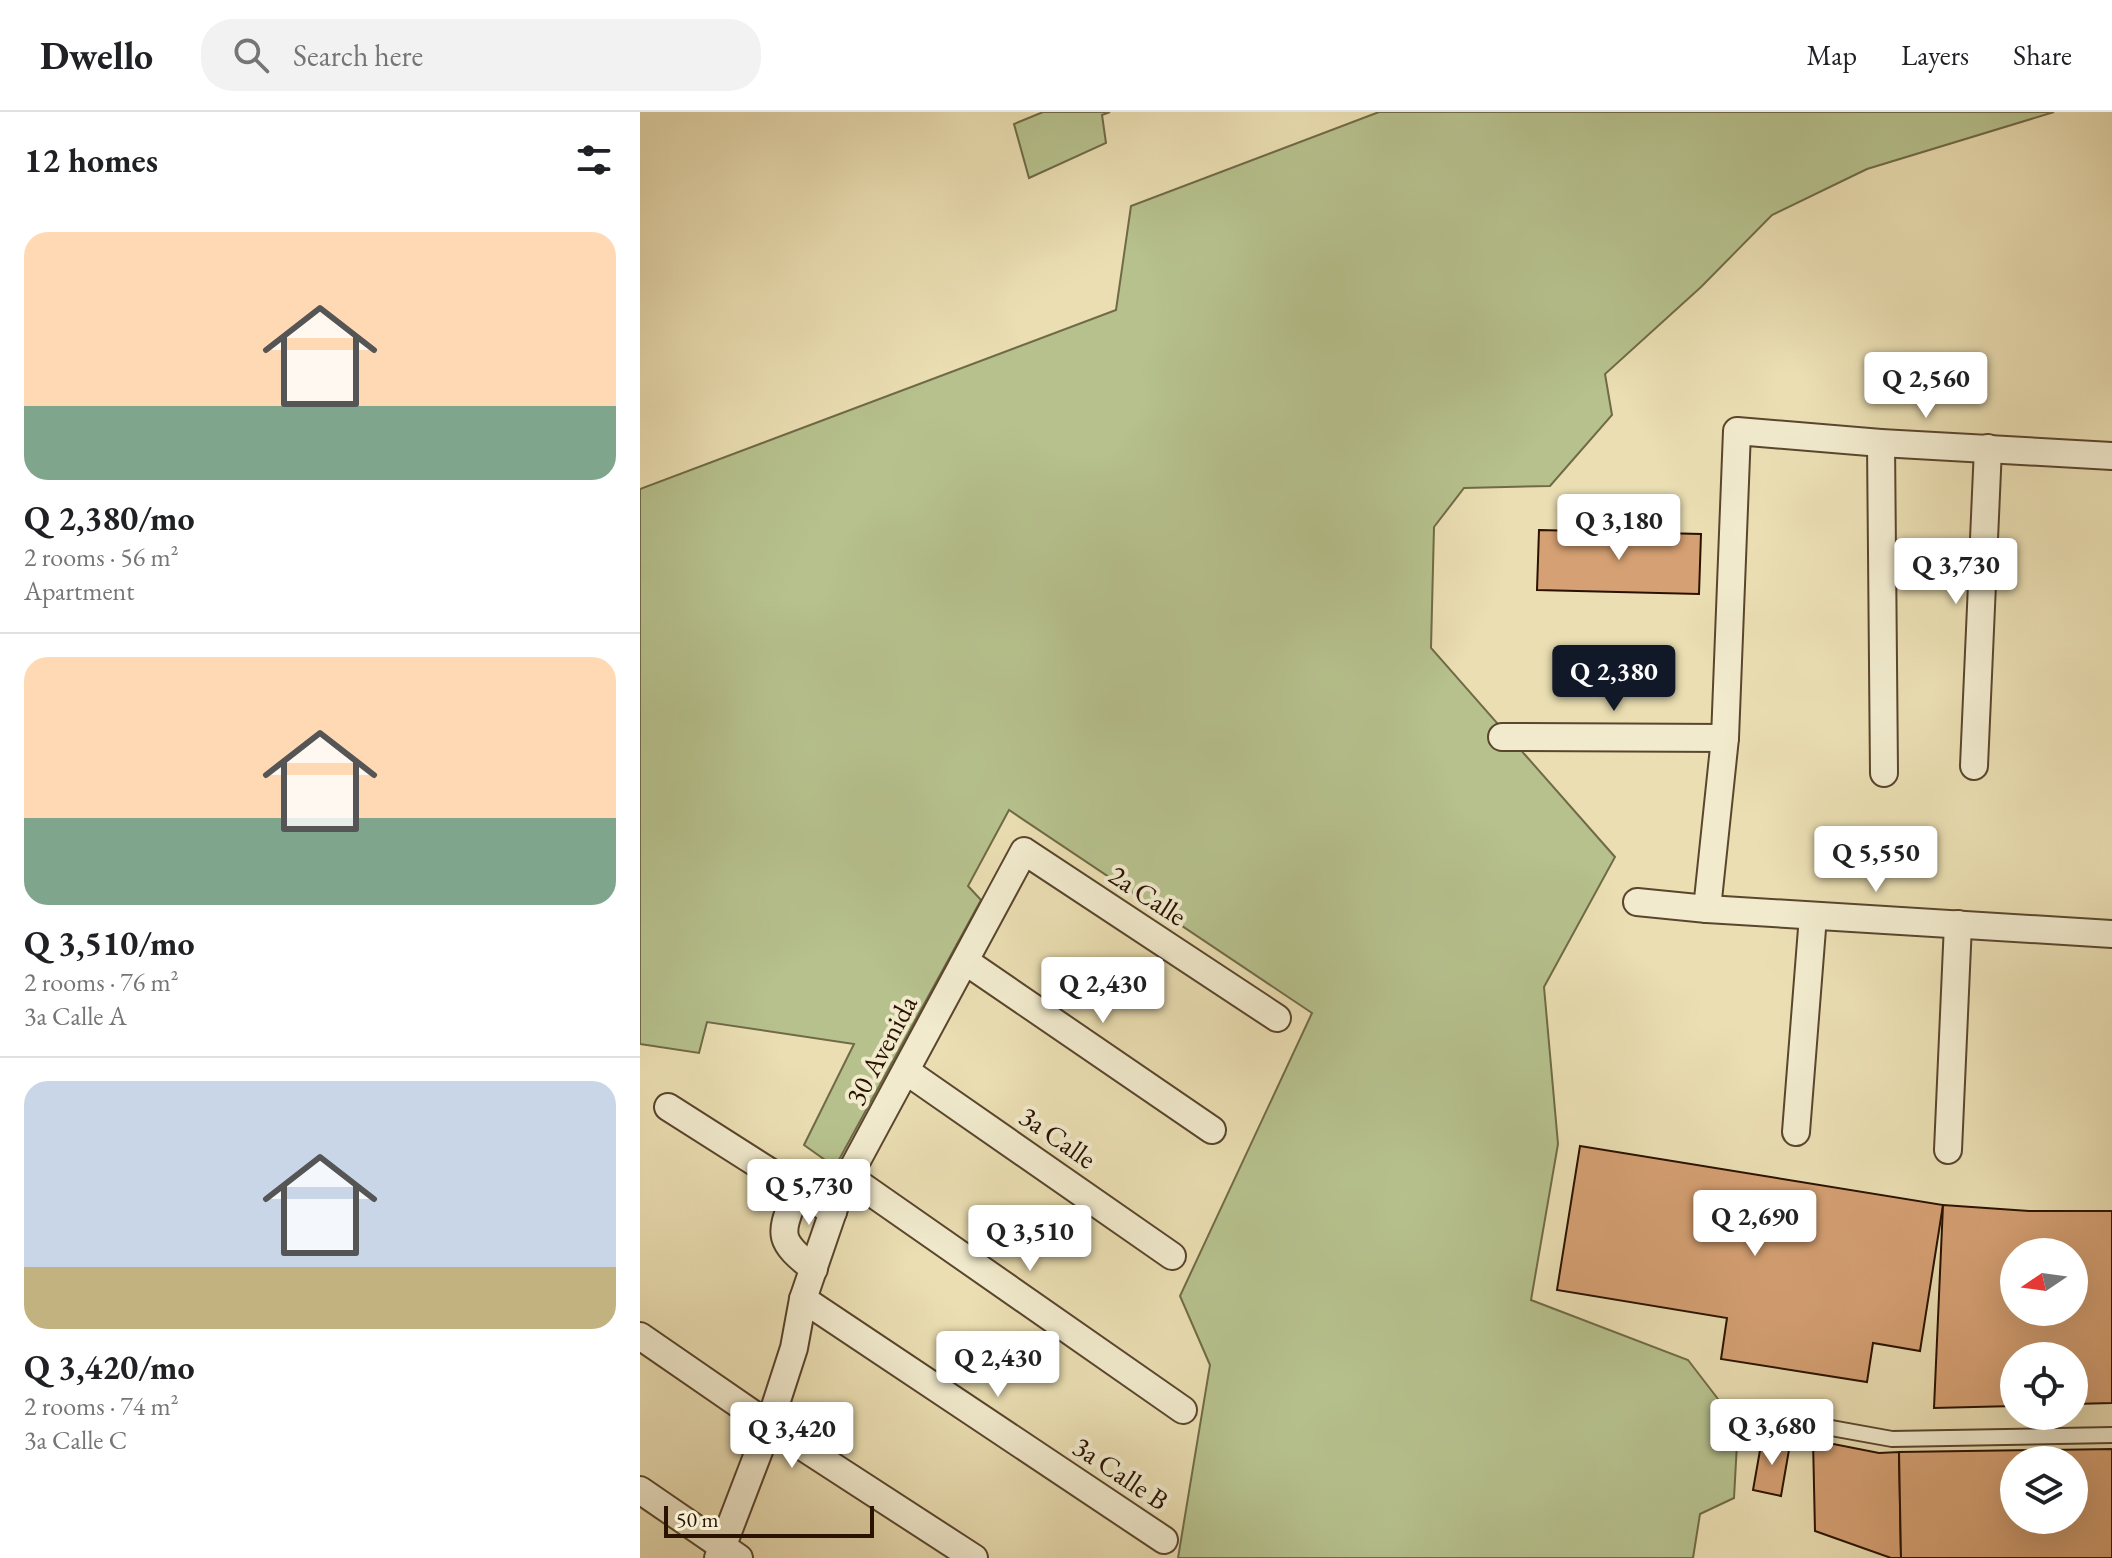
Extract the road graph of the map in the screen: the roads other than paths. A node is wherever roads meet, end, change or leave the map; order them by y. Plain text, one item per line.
1 (1881, 443) junction
2 (1988, 448) junction
3 (2112, 456) edge
4 (1502, 737) dead end
5 (1725, 738) junction
6 (1974, 766) dead end
7 (1884, 773) dead end
8 (1024, 851) joint
9 (1637, 902) dead end
10 (1707, 909) junction
11 (1813, 916) junction
12 (1958, 924) junction
13 (2112, 934) edge
14 (965, 961) junction
15 (1277, 1018) dead end
16 (906, 1071) junction
17 (668, 1107) dead end
18 (1212, 1130) dead end
19 (1796, 1132) dead end
20 (1948, 1150) dead end
21 (849, 1177) junction
22 (797, 1189) junction
23 (833, 1212) junction
24 (1172, 1256) dead end
25 (814, 1269) junction
26 (803, 1299) junction
27 (640, 1336) edge
28 (1183, 1410) dead end
29 (1743, 1412) dead end
30 (769, 1425) junction
31 (2112, 1435) edge
32 (640, 1490) edge
33 (1164, 1540) dead end
34 (726, 1554) edge
35 (974, 1558) edge

1 - 2 street
1 - 5 street
1 - 7 street
2 - 3 street
2 - 6 street
4 - 5 street
5 - 10 street
8 - 14 street, 30 Avenida
8 - 15 street, 2a Calle
9 - 10 street
10 - 11 street
11 - 12 street
11 - 19 street
12 - 13 street
12 - 20 street
14 - 16 street, 30 Avenida
14 - 18 street
16 - 21 street, 30 Avenida
16 - 24 street, 3a Calle
17 - 22 street
21 - 23 street, 30 Avenida
21 - 28 street
22 - 23 street
22 - 25 street
23 - 25 street, 30 Avenida
25 - 26 street, 30 Avenida
26 - 30 street, 30 Avenida
26 - 33 street, 3a Calle B
27 - 30 street
29 - 31 lane
30 - 34 street, 30 Avenida
30 - 35 street
32 - 34 street

